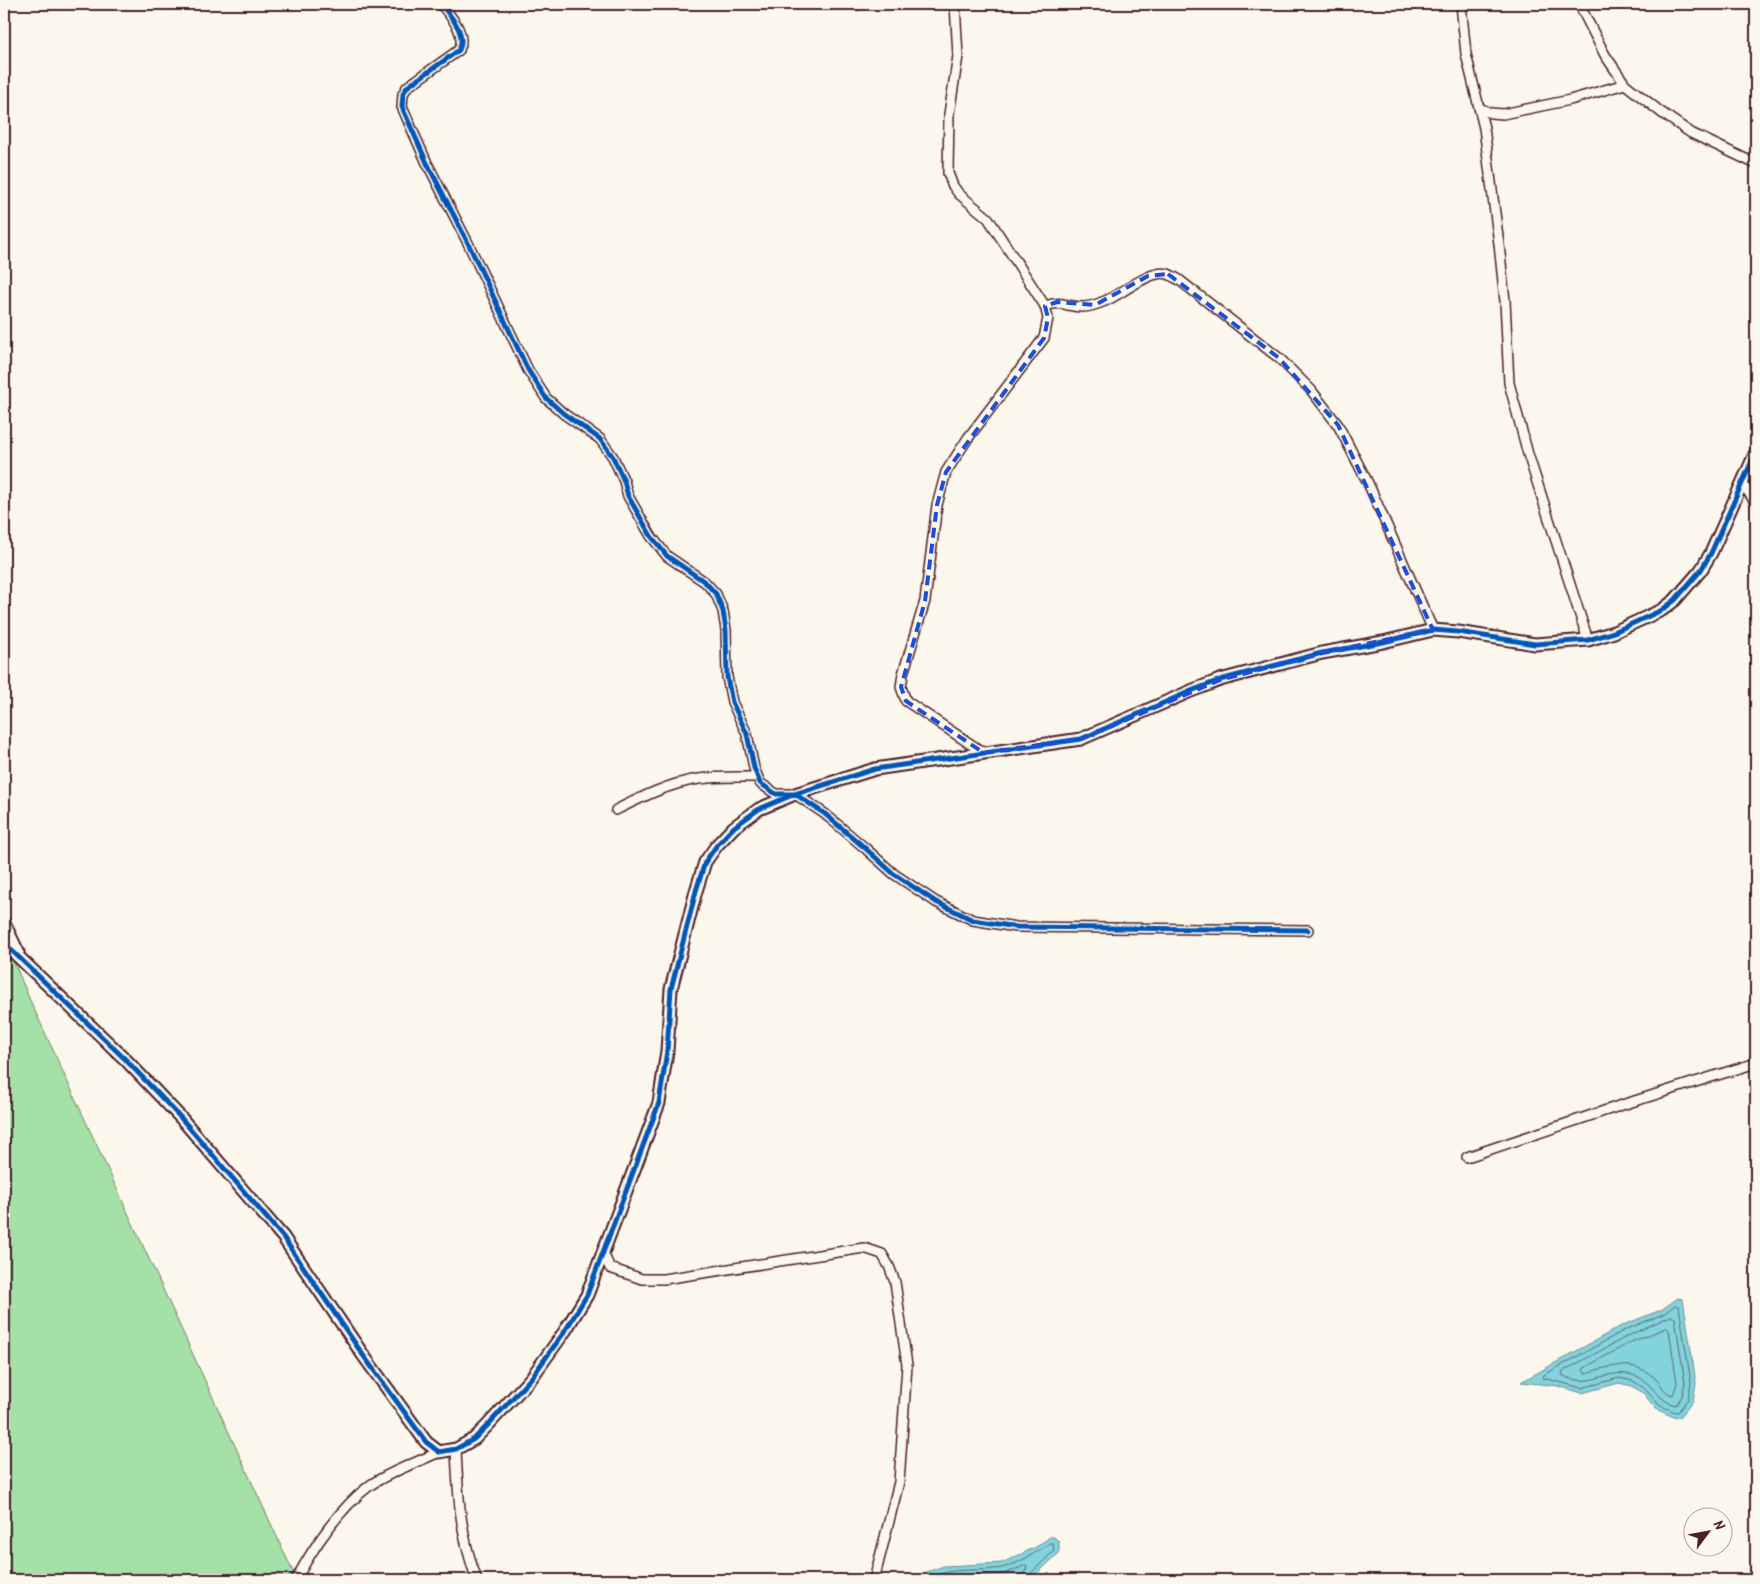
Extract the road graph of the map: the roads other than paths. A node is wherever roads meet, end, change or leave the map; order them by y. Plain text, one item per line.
1 (441, 4) edge
2 (955, 4) edge
3 (1461, 4) edge
4 (1579, 4) edge
5 (1625, 84) junction
6 (1479, 108) junction
7 (1756, 164) edge
8 (1045, 306) junction
9 (1756, 452) edge
10 (1742, 483) junction
11 (1756, 503) edge
12 (1434, 630) junction
13 (1588, 640) junction
14 (984, 753) junction
15 (757, 777) junction
16 (795, 794) junction
17 (616, 810) dead end
18 (4, 923) edge
19 (1308, 930) dead end
20 (6, 945) dead end
21 (21, 958) junction
22 (1756, 1063) edge
23 (1468, 1157) dead end
24 (603, 1253) junction
25 (456, 1449) junction
26 (439, 1452) junction
27 (296, 1580) edge
28 (477, 1580) edge
29 (874, 1580) edge

1 - 15 street
2 - 8 street
3 - 6 street
4 - 5 street
5 - 6 street
5 - 7 street
6 - 13 street
8 - 12 street
8 - 14 street
9 - 10 street
10 - 11 street
10 - 13 street
12 - 13 street
12 - 14 street
14 - 16 street
15 - 16 street
15 - 17 street
16 - 19 street
16 - 24 street
18 - 21 street
20 - 21 street
21 - 26 street
22 - 23 street
24 - 25 street
24 - 29 street
25 - 26 street
25 - 28 street
26 - 27 street

